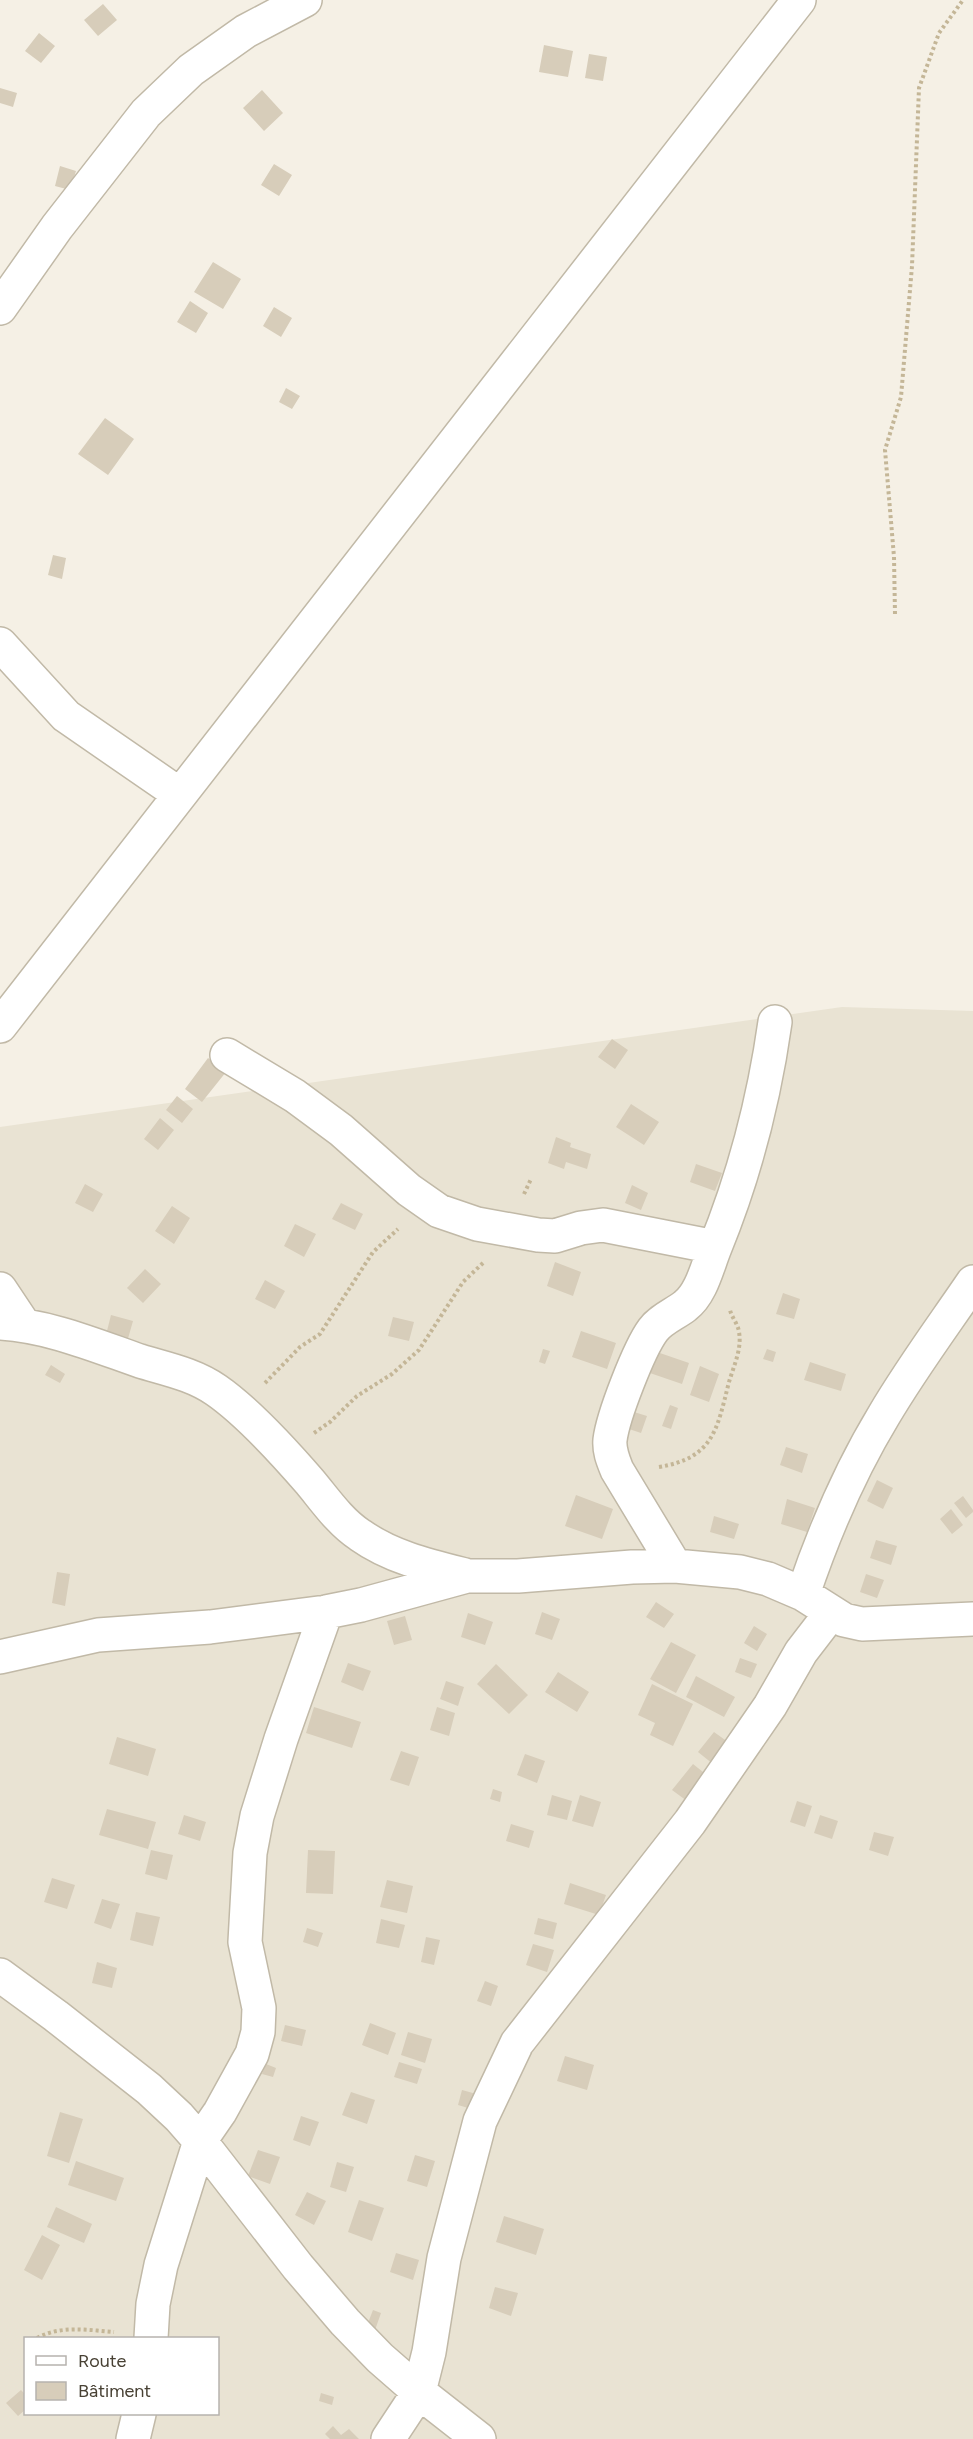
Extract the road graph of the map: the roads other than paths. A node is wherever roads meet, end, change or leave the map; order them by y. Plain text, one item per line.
1 (304, 0) edge
2 (799, 0) edge
3 (0, 308) edge
4 (0, 644) edge
5 (179, 794) junction
6 (775, 1022) dead end
7 (0, 1026) edge
8 (227, 1055) dead end
9 (715, 1247) junction
10 (973, 1282) edge
11 (0, 1288) edge
12 (12, 1324) edge
13 (675, 1566) junction
14 (467, 1576) junction
15 (803, 1594) junction
16 (326, 1612) junction
17 (831, 1613) junction
18 (973, 1619) edge
19 (0, 1657) edge
20 (0, 1976) edge
21 (200, 2141) junction
22 (151, 2337) edge
23 (419, 2392) junction
24 (139, 2415) edge
25 (133, 2439) edge
26 (388, 2439) edge
27 (479, 2439) edge

1 - 3 street
2 - 5 street
4 - 5 street
5 - 7 street
6 - 9 street
8 - 9 street
9 - 13 street
10 - 15 street
11 - 12 street
12 - 14 street
13 - 14 street
13 - 15 street
14 - 16 street
15 - 17 street
16 - 19 street
16 - 21 street
17 - 18 street
17 - 23 street
20 - 21 street
21 - 22 street
21 - 23 street
23 - 26 street
23 - 27 street
24 - 25 street

